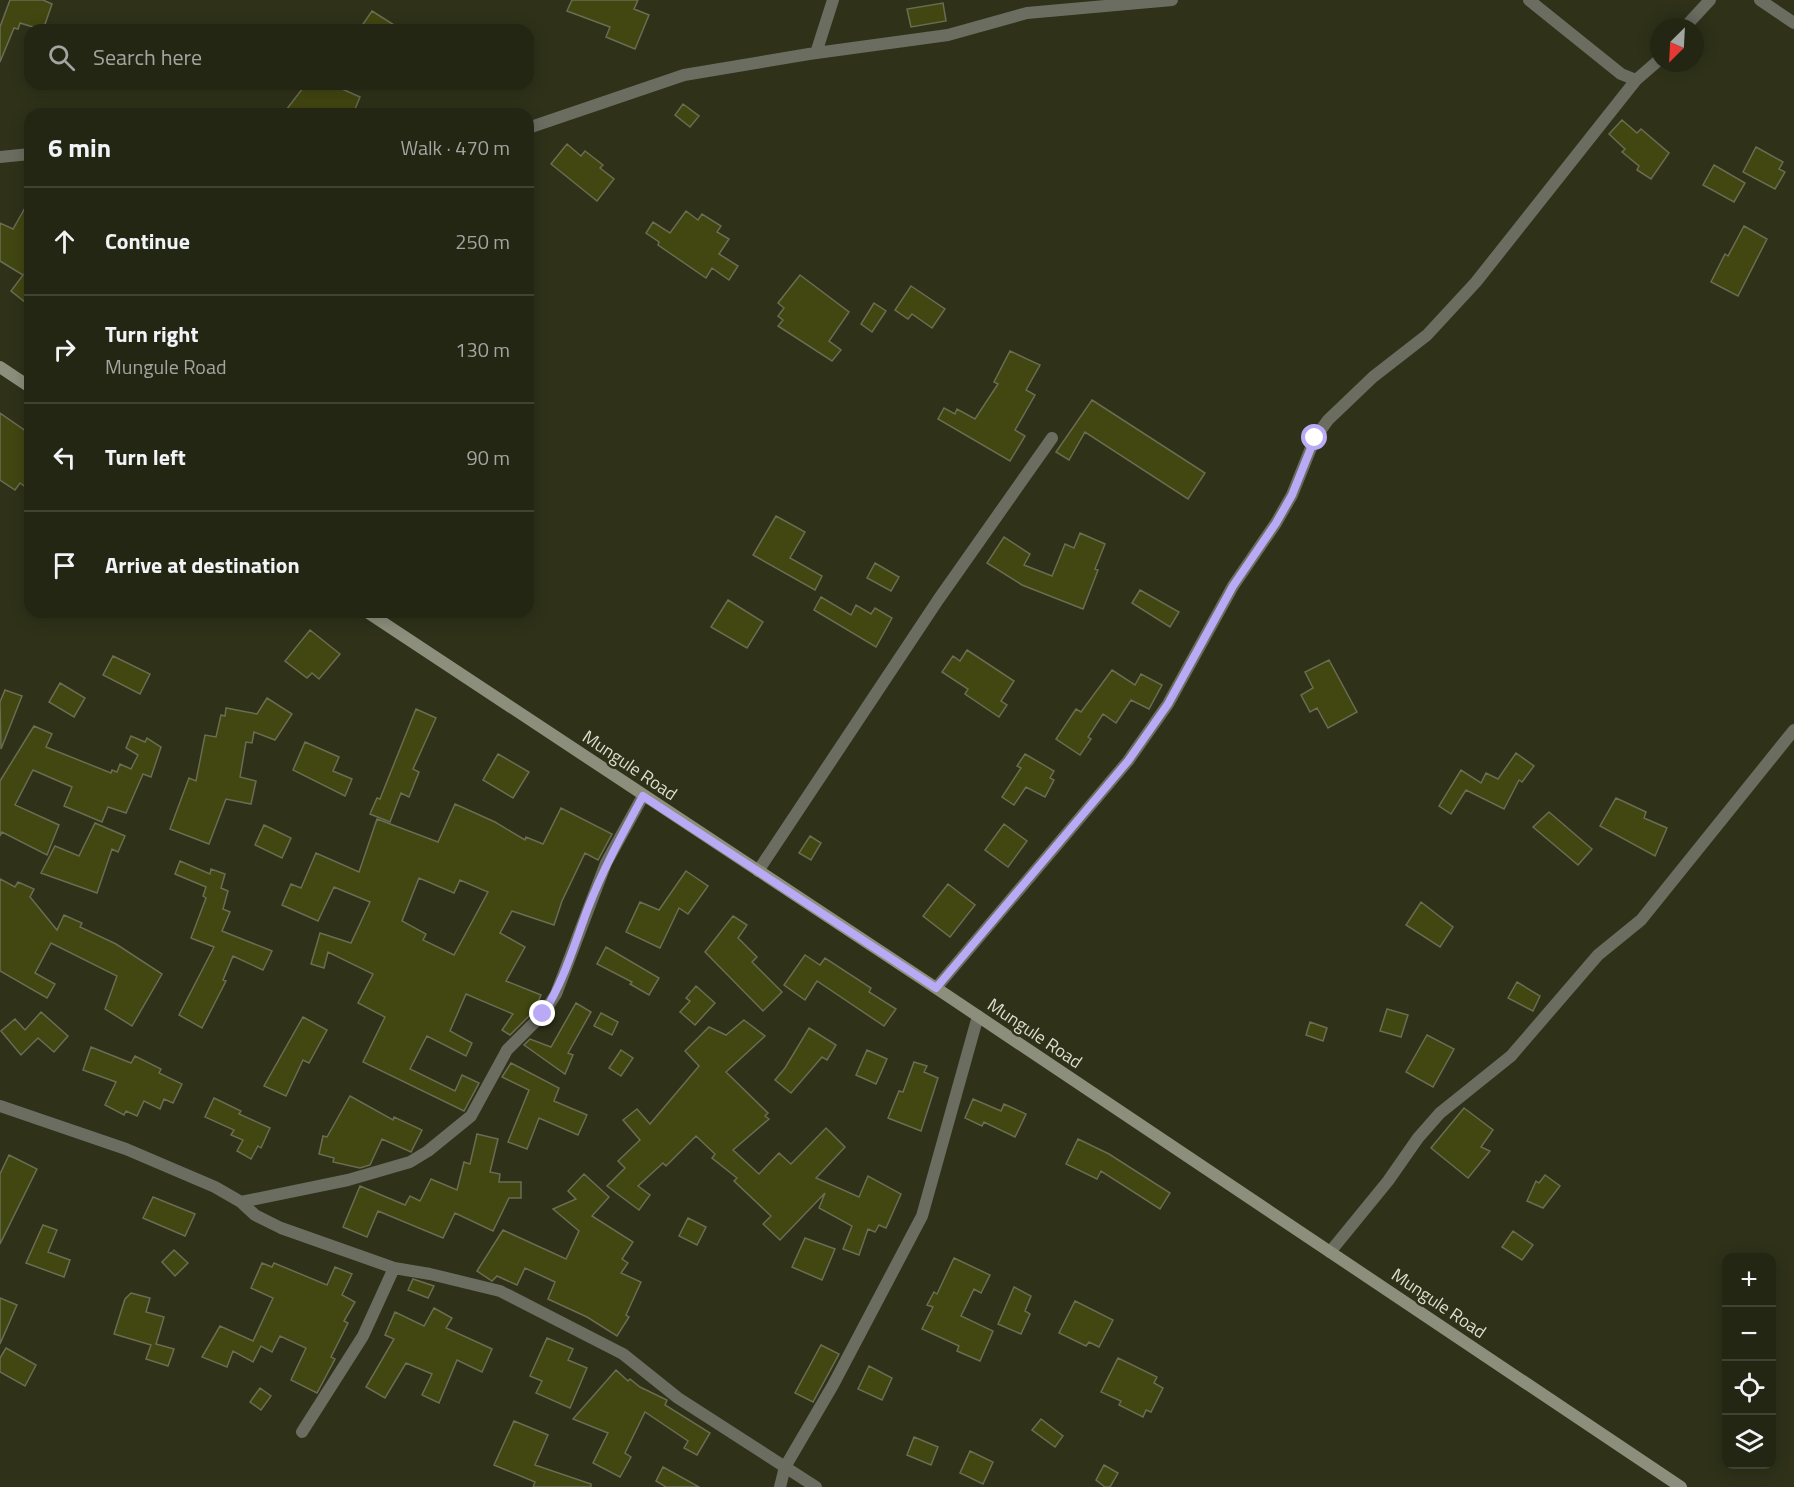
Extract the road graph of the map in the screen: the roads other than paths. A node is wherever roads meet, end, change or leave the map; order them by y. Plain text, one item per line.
1 (832, 0) edge
2 (1172, 0) edge
3 (1529, 0) edge
4 (1710, 0) edge
5 (1760, 0) edge
6 (1693, 18) edge
7 (1794, 23) edge
8 (816, 53) junction
9 (1650, 70) edge
10 (1636, 80) junction
11 (534, 126) edge
12 (24, 155) edge
13 (0, 157) edge
14 (0, 367) edge
15 (24, 383) edge
16 (1052, 438) dead end
17 (376, 618) edge
18 (1794, 730) edge
19 (643, 796) junction
20 (758, 871) junction
21 (936, 988) junction
22 (978, 1016) junction
23 (0, 1106) edge
24 (241, 1202) junction
25 (1330, 1252) junction
26 (394, 1268) junction
27 (303, 1432) dead end
28 (785, 1467) junction
29 (780, 1487) edge
30 (816, 1487) edge
31 (1681, 1487) edge

1 - 8 street
2 - 8 street
3 - 10 street
4 - 6 street
5 - 7 street
8 - 11 street
9 - 10 street
10 - 21 street
12 - 13 street
14 - 15 street
16 - 20 street
17 - 19 street, Mungule Road
18 - 25 street
19 - 20 street, Mungule Road
19 - 24 street
20 - 21 street, Mungule Road
21 - 22 street, Mungule Road
22 - 25 street, Mungule Road
22 - 28 street
23 - 24 street
24 - 26 street
25 - 31 street, Mungule Road
26 - 27 street
26 - 28 street
28 - 29 street
28 - 30 street

